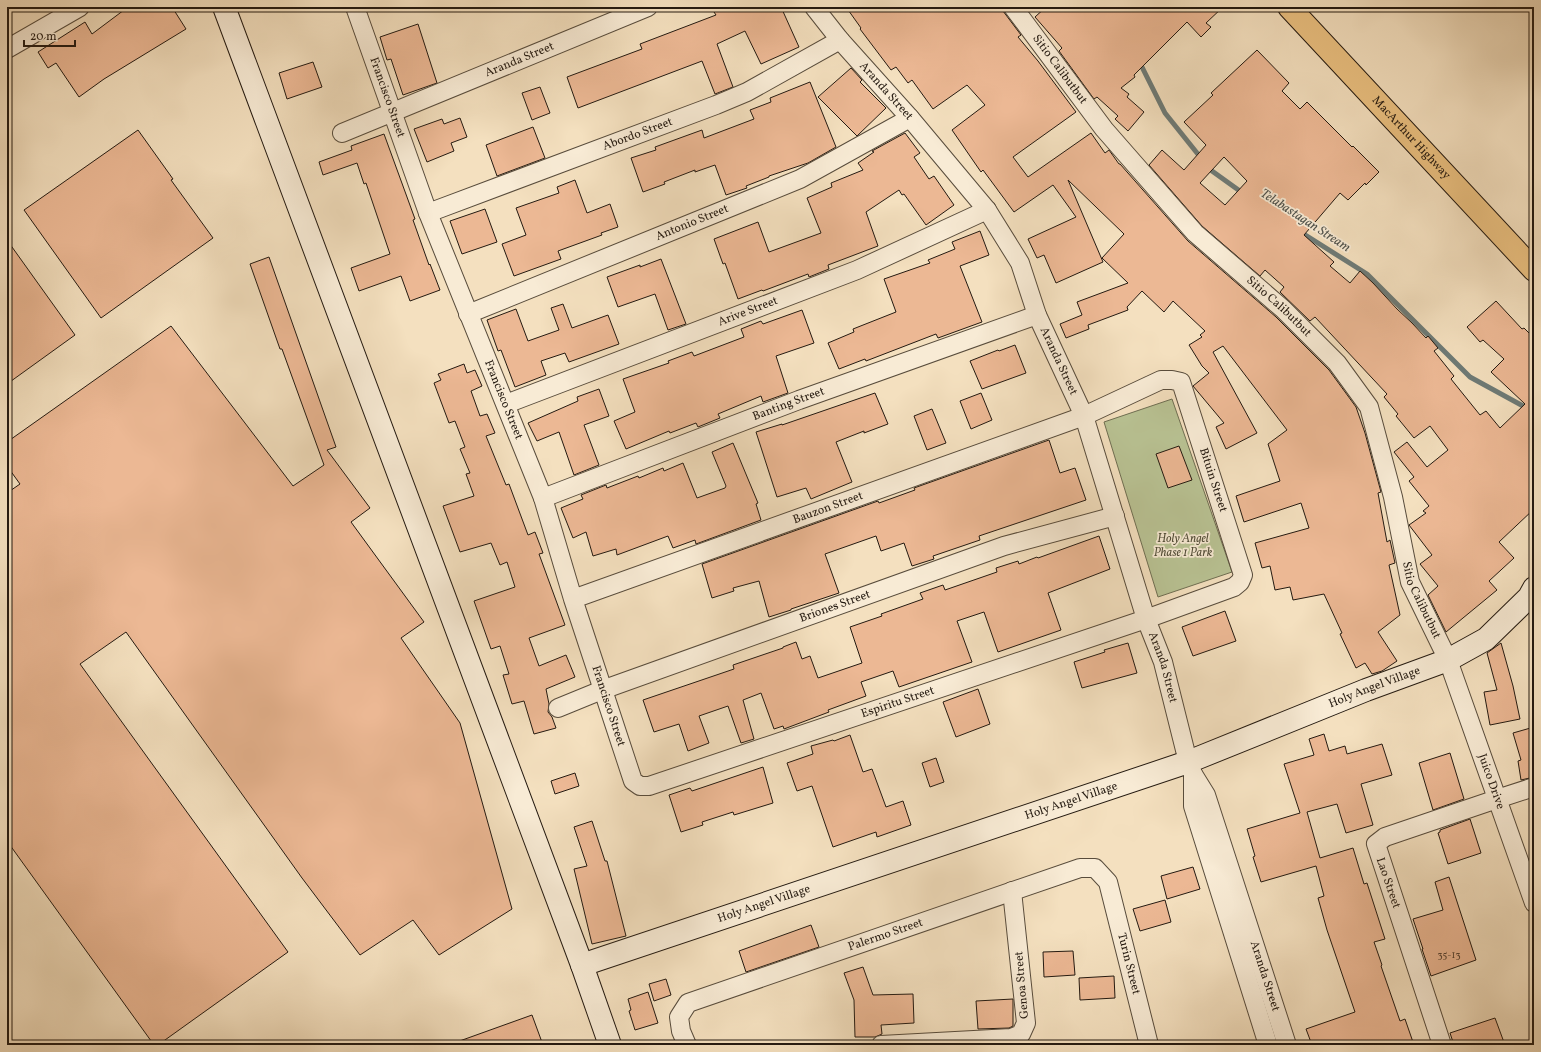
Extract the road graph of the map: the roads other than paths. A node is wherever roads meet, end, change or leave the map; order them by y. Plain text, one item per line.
1 (80, 7) edge
2 (224, 7) edge
3 (355, 7) edge
4 (648, 7) edge
5 (814, 7) edge
6 (1013, 7) edge
7 (1289, 7) edge
8 (840, 40) junction
9 (7, 49) edge
10 (392, 113) junction
11 (910, 118) junction
12 (342, 133) dead end
13 (987, 210) junction
14 (428, 213) junction
15 (1534, 270) edge
16 (468, 314) junction
17 (1037, 315) junction
18 (506, 404) junction
19 (1084, 416) junction
20 (543, 498) junction
21 (1115, 516) junction
22 (1534, 588) edge
23 (573, 599) junction
24 (1146, 620) junction
25 (1448, 660) junction
26 (602, 690) junction
27 (558, 708) dead end
28 (1191, 768) junction
29 (649, 786) joint
30 (1534, 787) edge
31 (1497, 799) junction
32 (1108, 882) joint
33 (1012, 891) junction
34 (1534, 903) edge
35 (582, 965) junction
36 (684, 1038) edge
37 (610, 1045) edge
38 (881, 1045) edge
39 (1148, 1045) edge
40 (1268, 1045) edge
41 (1287, 1045) edge
42 (1442, 1045) edge

1 - 9 street
2 - 35 street
3 - 10 street, Francisco Street
4 - 10 street, Aranda Street
5 - 8 street, Aranda Street
6 - 25 street, Sitio Calibutbut
7 - 15 highway, MacArthur Highway
8 - 11 street, Aranda Street
8 - 14 street, Abordo Street
10 - 12 street, Aranda Street
10 - 14 street, Francisco Street
11 - 13 street, Aranda Street
11 - 16 street, Antonio Street
13 - 17 street, Aranda Street
13 - 18 street, Arive Street
14 - 16 street, Francisco Street
16 - 18 street, Francisco Street
17 - 19 street, Aranda Street
17 - 20 street, Banting Street
18 - 20 street, Francisco Street
19 - 21 street, Aranda Street
19 - 23 street, Bauzon Street
19 - 24 street, Bituin Street
20 - 23 street, Francisco Street
21 - 24 street, Aranda Street
21 - 26 street, Briones Street
22 - 25 street, Holy Angel Village
23 - 26 street, Francisco Street
24 - 28 street, Aranda Street
24 - 29 street, Espiritu Street
25 - 28 street, Holy Angel Village
25 - 31 street, Juico Drive
26 - 27 street, Briones Street
26 - 29 street, Francisco Street
28 - 35 street, Holy Angel Village
28 - 40 street, Aranda Street
28 - 41 street, Aranda Street
30 - 31 street
31 - 34 street, Juico Drive
31 - 42 street, Lao Street
32 - 33 street, Palermo Street
32 - 39 street, Turin Street
33 - 36 street, Palermo Street
33 - 38 street, Genoa Street
35 - 37 street

